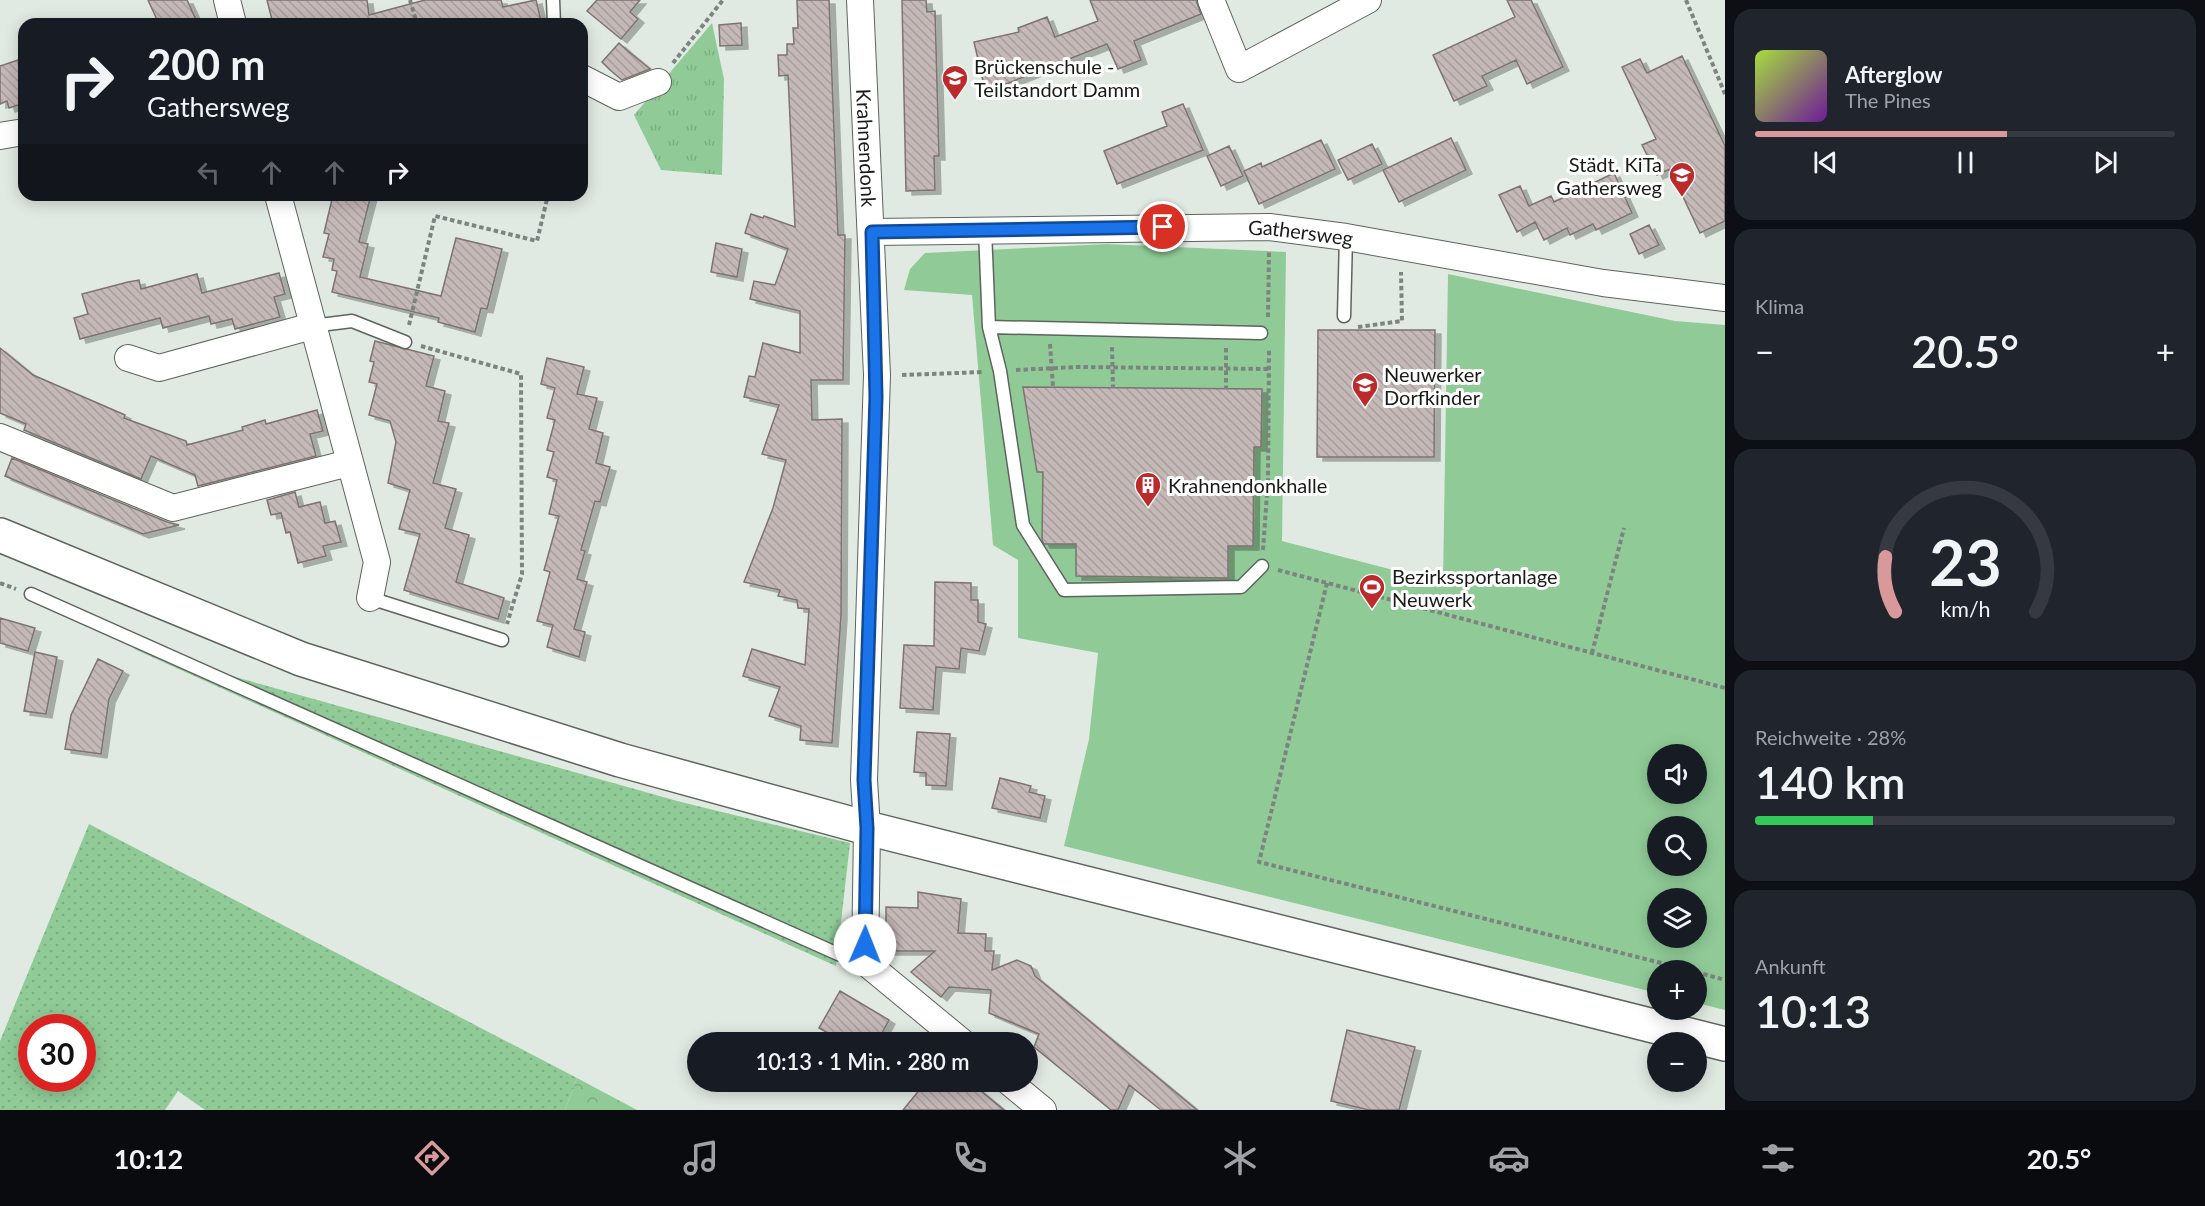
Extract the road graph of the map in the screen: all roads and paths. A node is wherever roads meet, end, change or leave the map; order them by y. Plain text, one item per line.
1 (227, 0) edge
2 (410, 0) edge
3 (553, 0) edge
4 (723, 0) edge
5 (860, 0) edge
6 (1211, 0) edge
7 (1368, 0) edge
8 (1686, 0) edge
9 (232, 18) edge
10 (415, 18) edge
11 (554, 18) edge
12 (588, 81) edge
13 (658, 82) joint
14 (1725, 94) edge
15 (18, 133) edge
16 (0, 136) edge
17 (280, 201) edge
18 (547, 201) edge
19 (1269, 227) junction
20 (985, 230) junction
21 (872, 232) junction
22 (1346, 237) junction
23 (1394, 245) junction
24 (1725, 298) edge
25 (1344, 316) joint
26 (1268, 322) dead end
27 (312, 326) junction
28 (988, 327) junction
29 (1048, 328) junction
30 (1111, 330) junction
31 (1226, 333) junction
32 (1261, 333) dead end
33 (405, 342) junction
34 (1269, 346) dead end
35 (128, 358) dead end
36 (1112, 368) junction
37 (1226, 368) junction
38 (1052, 369) junction
39 (1270, 369) junction
40 (1000, 371) junction
41 (877, 375) junction
42 (1053, 387) dead end
43 (1113, 388) dead end
44 (1226, 389) dead end
45 (0, 436) edge
46 (349, 463) junction
47 (1624, 528) dead end
48 (8, 544) edge
49 (1262, 566) junction
50 (1328, 583) junction
51 (31, 594) dead end
52 (370, 598) joint
53 (502, 640) joint
54 (1592, 653) junction
55 (1725, 688) edge
56 (867, 828) junction
57 (1649, 960) edge
58 (865, 962) junction
59 (1707, 975) edge
60 (1725, 980) edge
61 (950, 1032) edge
62 (1725, 1044) edge
63 (1021, 1092) edge
64 (1043, 1110) edge

1 - 9 street
2 - 10 path
3 - 11 lane
4 - 13 path
5 - 21 street, Krahnendonk
6 - 7 street
8 - 14 path
12 - 13 street
15 - 16 street
17 - 27 street
18 - 33 path
19 - 20 street, Gathersweg
19 - 22 street, Gathersweg
19 - 26 path
20 - 21 street, Gathersweg
20 - 28 lane
21 - 41 street, Krahnendonk
22 - 23 street, Gathersweg
22 - 25 lane
23 - 24 street, Gathersweg
23 - 25 path
27 - 33 lane
27 - 35 street
27 - 46 street
28 - 29 lane
28 - 40 lane
29 - 30 lane
29 - 38 path
30 - 31 lane
30 - 36 path
31 - 32 lane
31 - 37 path
33 - 53 path
34 - 39 path
36 - 37 path
36 - 38 path
36 - 43 path
37 - 39 path
37 - 44 path
38 - 40 path
38 - 42 path
39 - 49 path
40 - 41 path
40 - 49 lane
41 - 56 street, Krahnendonk
45 - 46 street
46 - 52 street
47 - 54 path
48 - 56 main road
49 - 50 path
50 - 54 path
50 - 57 path
51 - 58 lane
52 - 53 lane
54 - 55 path
56 - 58 street, Krahnendonk
56 - 62 main road
58 - 61 street
59 - 60 path
63 - 64 street

